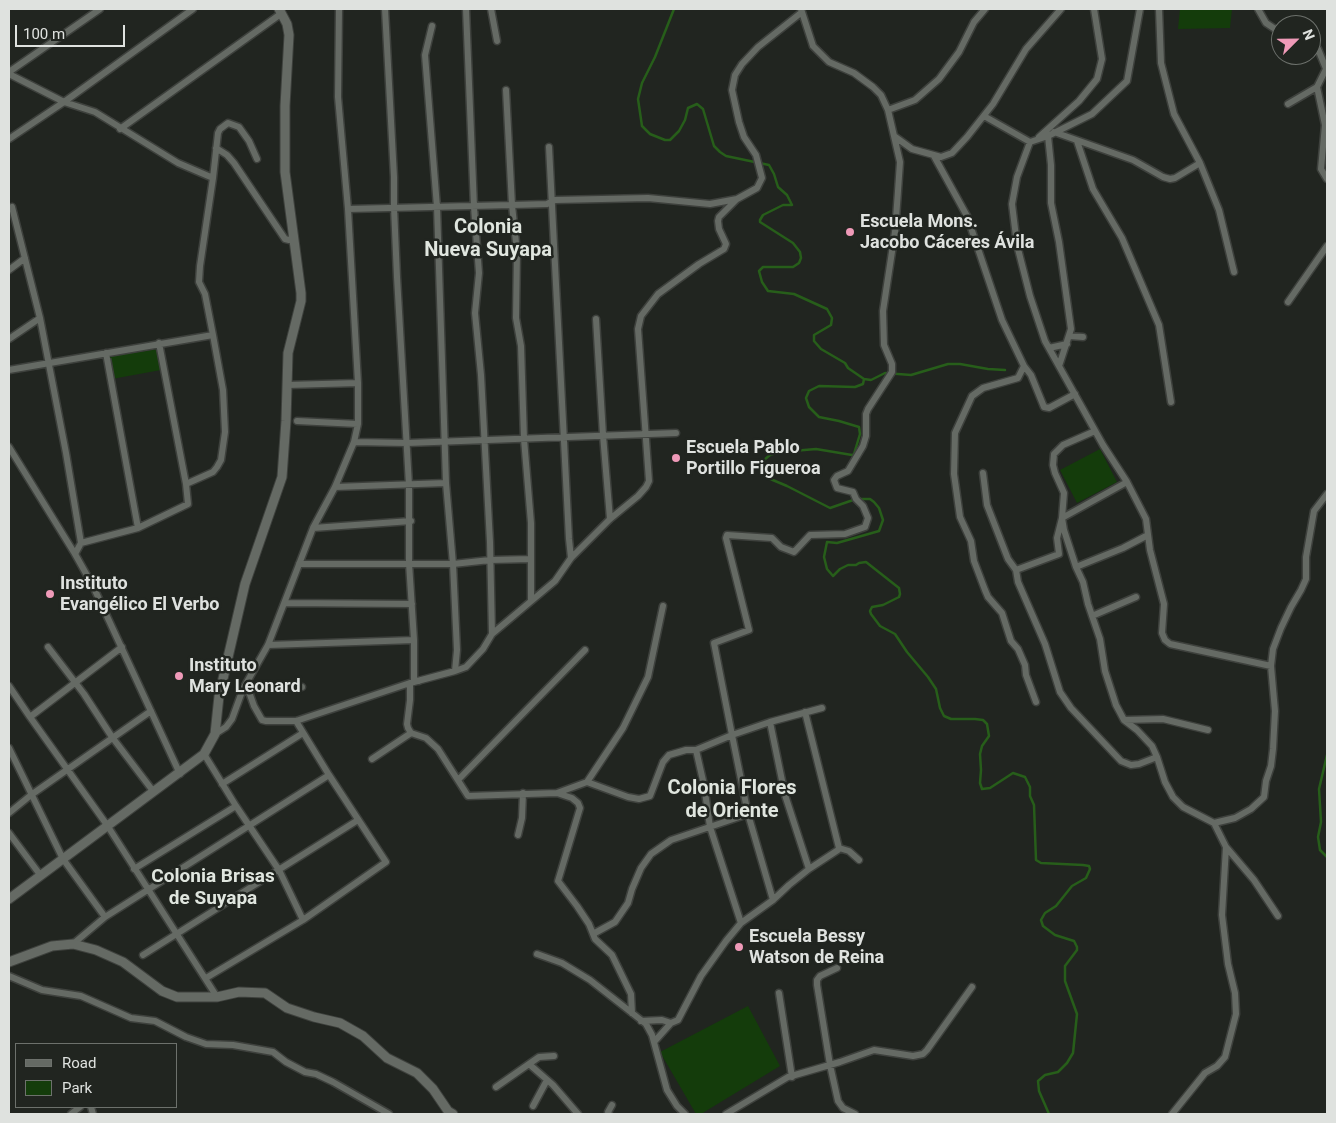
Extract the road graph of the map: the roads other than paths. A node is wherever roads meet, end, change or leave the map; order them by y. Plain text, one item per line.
1 (100, 9) edge
2 (192, 9) edge
3 (340, 9) edge
4 (384, 9) edge
5 (466, 9) edge
6 (490, 9) edge
7 (985, 9) edge
8 (1061, 9) edge
9 (1094, 9) edge
10 (1140, 9) edge
11 (1159, 9) edge
12 (1258, 9) edge
13 (801, 10) edge
14 (281, 11) edge
15 (432, 26) dead end
16 (1271, 26) edge
17 (497, 41) dead end
18 (1321, 57) edge
19 (1326, 70) edge
20 (9, 73) edge
21 (1317, 87) junction
22 (506, 90) dead end
23 (64, 102) junction
24 (1288, 104) dead end
25 (888, 110) junction
26 (984, 116) junction
27 (120, 129) junction
28 (1051, 134) junction
29 (894, 136) junction
30 (9, 139) edge
31 (1034, 141) junction
32 (1077, 141) junction
33 (549, 147) dead end
34 (216, 148) junction
35 (934, 156) junction
36 (257, 159) dead end
37 (1200, 163) junction
38 (213, 178) junction
39 (1327, 179) edge
40 (737, 199) junction
41 (551, 202) junction
42 (474, 206) junction
43 (512, 206) junction
44 (394, 207) junction
45 (437, 207) junction
46 (9, 209) edge
47 (348, 209) junction
48 (294, 238) junction
49 (1327, 246) edge
50 (25, 258) junction
51 (9, 270) edge
52 (1234, 272) dead end
53 (1288, 302) dead end
54 (40, 318) junction
55 (596, 319) dead end
56 (213, 335) junction
57 (1069, 336) junction
58 (1082, 337) dead end
59 (9, 339) edge
60 (159, 343) junction
61 (1067, 344) junction
62 (1049, 348) junction
63 (106, 353) junction
64 (48, 363) junction
65 (1024, 366) junction
66 (1059, 366) junction
67 (9, 370) edge
68 (358, 383) junction
69 (287, 384) junction
70 (1075, 394) junction
71 (1171, 402) dead end
72 (297, 421) dead end
73 (358, 424) junction
74 (1095, 431) junction
75 (644, 433) junction
76 (676, 433) dead end
77 (603, 436) junction
78 (564, 438) junction
79 (524, 439) junction
80 (484, 440) junction
81 (354, 442) junction
82 (445, 442) junction
83 (408, 443) junction
84 (9, 447) edge
85 (983, 473) dead end
86 (1128, 482) junction
87 (446, 483) junction
88 (186, 484) junction
89 (409, 485) junction
90 (335, 487) junction
91 (1327, 494) edge
92 (1062, 518) junction
93 (610, 520) junction
94 (411, 521) junction
95 (138, 528) junction
96 (313, 528) junction
97 (1148, 536) junction
98 (81, 543) junction
99 (75, 554) junction
100 (571, 558) junction
101 (531, 559) junction
102 (490, 560) junction
103 (410, 563) junction
104 (299, 564) junction
105 (453, 564) junction
106 (1076, 567) junction
107 (1016, 570) junction
108 (1136, 597) dead end
109 (531, 602) junction
110 (285, 604) junction
111 (412, 604) junction
112 (663, 606) dead end
113 (1092, 616) junction
114 (492, 634) junction
115 (414, 640) junction
116 (268, 645) junction
117 (48, 647) dead end
118 (122, 647) junction
119 (584, 650) dead end
120 (1271, 666) junction
121 (456, 671) junction
122 (418, 680) junction
123 (75, 682) junction
124 (410, 683) junction
125 (9, 686) edge
126 (302, 687) dead end
127 (246, 689) junction
128 (1036, 702) dead end
129 (822, 708) dead end
130 (151, 711) junction
131 (806, 712) junction
132 (30, 717) junction
133 (1124, 720) junction
134 (296, 721) junction
135 (770, 722) junction
136 (1208, 730) dead end
137 (303, 732) junction
138 (411, 733) junction
139 (215, 734) junction
140 (732, 735) junction
141 (112, 737) junction
142 (9, 748) edge
143 (696, 750) junction
144 (204, 754) junction
145 (1157, 756) junction
146 (372, 758) dead end
147 (67, 770) junction
148 (180, 774) junction
149 (329, 776) junction
150 (458, 780) junction
151 (587, 782) junction
152 (222, 784) junction
153 (153, 791) junction
154 (523, 793) junction
155 (556, 793) junction
156 (30, 795) junction
157 (236, 806) junction
158 (9, 813) edge
159 (748, 814) junction
160 (358, 820) junction
161 (1214, 823) junction
162 (107, 825) junction
163 (250, 826) junction
164 (710, 827) junction
165 (9, 834) edge
166 (518, 835) dead end
167 (1226, 847) junction
168 (839, 848) junction
169 (63, 859) junction
170 (859, 860) dead end
171 (134, 869) junction
172 (280, 870) junction
173 (809, 870) junction
174 (41, 876) junction
175 (149, 889) junction
176 (9, 900) edge
177 (773, 900) junction
178 (1278, 916) dead end
179 (105, 917) junction
180 (303, 920) junction
181 (741, 923) junction
182 (177, 933) junction
183 (593, 934) junction
184 (72, 944) junction
185 (537, 954) dead end
186 (143, 955) dead end
187 (9, 962) edge
188 (836, 968) dead end
189 (9, 976) edge
190 (206, 978) junction
191 (972, 987) dead end
192 (779, 992) dead end
193 (217, 997) junction
194 (632, 1014) junction
195 (641, 1021) junction
196 (671, 1023) junction
197 (654, 1042) junction
198 (554, 1056) dead end
199 (529, 1064) junction
200 (830, 1065) junction
201 (792, 1077) junction
202 (547, 1080) junction
203 (496, 1087) dead end
204 (612, 1105) dead end
205 (533, 1106) dead end
206 (735, 1112) edge
207 (389, 1114) edge
208 (453, 1114) edge
209 (578, 1114) edge
210 (609, 1114) edge
211 (685, 1114) edge
212 (726, 1114) edge
213 (855, 1114) edge
214 (1172, 1114) edge

1 - 20 street
2 - 23 street
3 - 47 street
4 - 44 street
5 - 42 street
6 - 17 street
7 - 25 street
8 - 26 street
9 - 31 street
10 - 28 street
11 - 37 street
12 - 16 street
13 - 25 street
13 - 40 street
14 - 27 street
14 - 48 street
15 - 45 street
18 - 19 street
19 - 21 street
20 - 23 street
21 - 24 street
21 - 39 street
22 - 43 street
23 - 27 street
23 - 30 street
25 - 29 street
26 - 31 street
26 - 35 street
27 - 38 street
28 - 31 street
28 - 32 street
28 - 57 street
29 - 35 street
29 - 140 street
31 - 62 street
32 - 37 street
32 - 71 street
33 - 41 street
34 - 36 street
34 - 38 street
34 - 48 street
35 - 65 street
37 - 52 street
38 - 56 street
40 - 41 street
40 - 75 street
41 - 43 street
41 - 78 street
42 - 43 street
42 - 45 street
42 - 80 street
43 - 79 street
44 - 45 street
44 - 47 street
44 - 83 street
45 - 82 street
46 - 50 street
47 - 68 street
48 - 69 street
49 - 53 street
50 - 51 street
50 - 54 street
54 - 59 street
54 - 64 street
55 - 77 street
56 - 60 street
56 - 88 street
57 - 58 street
57 - 61 street
60 - 63 street
60 - 88 street
61 - 62 street
61 - 66 street
62 - 66 street
63 - 64 street
63 - 95 street
64 - 67 street
64 - 98 street
65 - 70 street
65 - 128 street
66 - 70 street
68 - 69 street
68 - 73 street
69 - 139 street
70 - 74 street
72 - 73 street
73 - 81 street
74 - 86 street
74 - 92 street
75 - 76 street
75 - 77 street
75 - 93 street
77 - 78 street
77 - 93 street
78 - 79 street
78 - 100 street
79 - 80 street
79 - 101 street
80 - 82 street
80 - 102 street
81 - 83 street
81 - 90 street
82 - 83 street
82 - 87 street
83 - 89 street
84 - 99 street
85 - 107 street
86 - 92 street
86 - 97 street
87 - 89 street
87 - 105 street
88 - 95 street
89 - 90 street
89 - 94 street
90 - 96 street
91 - 120 street
92 - 106 street
92 - 107 street
93 - 100 street
94 - 96 street
94 - 103 street
95 - 98 street
96 - 104 street
97 - 106 street
97 - 120 street
98 - 99 street
99 - 118 street
100 - 109 street
101 - 102 street
101 - 109 street
102 - 105 street
102 - 114 street
103 - 104 street
103 - 105 street
103 - 111 street
104 - 110 street
105 - 121 street
106 - 113 street
107 - 145 street
108 - 113 street
109 - 114 street
110 - 111 street
110 - 116 street
111 - 115 street
112 - 151 street
113 - 133 street
114 - 121 street
115 - 116 street
115 - 122 street
116 - 127 street
117 - 123 street
118 - 123 street
118 - 130 street
119 - 150 street
120 - 161 street
121 - 122 street
122 - 124 street
123 - 132 street
123 - 141 street
124 - 134 street
124 - 138 street
125 - 132 street
126 - 127 street
127 - 134 street
127 - 139 street
129 - 131 street
130 - 141 street
130 - 148 street
131 - 135 street
131 - 168 street
132 - 147 street
133 - 136 street
133 - 145 street
134 - 137 street
135 - 140 street
135 - 173 street
137 - 149 street
137 - 152 street
138 - 146 street
138 - 150 street
139 - 144 street
140 - 143 street
140 - 159 street
141 - 147 street
141 - 153 street
142 - 156 street
143 - 151 street
143 - 164 street
144 - 148 street
144 - 152 street
145 - 161 street
147 - 156 street
147 - 162 street
148 - 153 street
149 - 160 street
149 - 163 street
150 - 154 street
151 - 155 street
152 - 157 street
153 - 162 street
154 - 155 street
154 - 166 street
155 - 183 street
156 - 158 street
156 - 169 street
157 - 163 street
157 - 171 street
159 - 164 street
159 - 177 street
160 - 172 street
160 - 180 street
161 - 167 street
162 - 169 street
162 - 171 street
163 - 172 street
163 - 175 street
164 - 181 street
164 - 183 street
165 - 174 street
167 - 178 street
167 - 214 street
168 - 170 street
168 - 173 street
169 - 174 street
169 - 179 street
171 - 175 street
172 - 180 street
172 - 182 street
173 - 177 street
174 - 176 street
175 - 179 street
175 - 182 street
177 - 181 street
179 - 184 street
180 - 190 street
181 - 196 street
182 - 186 street
182 - 190 street
183 - 194 street
184 - 187 street
184 - 193 street
185 - 194 street
188 - 200 street
189 - 207 street
190 - 193 street
191 - 200 street
192 - 201 street
193 - 208 street
194 - 195 street
195 - 196 street
195 - 197 street
196 - 197 street
197 - 211 street
198 - 199 street
199 - 202 street
199 - 203 street
200 - 201 street
200 - 213 street
201 - 206 street
202 - 205 street
202 - 209 street
204 - 210 street
206 - 212 street

